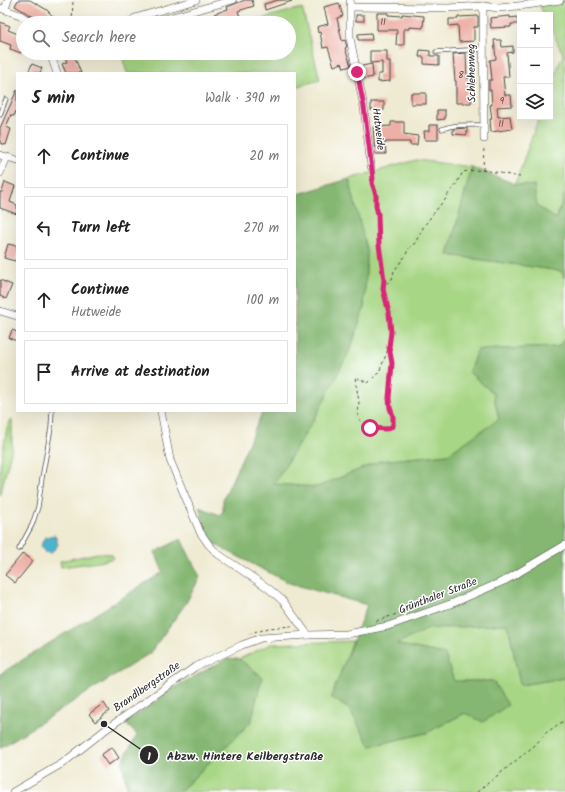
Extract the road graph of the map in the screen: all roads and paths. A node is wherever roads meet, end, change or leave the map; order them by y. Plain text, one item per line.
1 (8, 0) edge
2 (73, 0) edge
3 (196, 0) edge
4 (233, 0) edge
5 (560, 0) edge
6 (350, 3) edge
7 (483, 6) junction
8 (2, 8) edge
9 (22, 16) edge
10 (72, 16) edge
11 (142, 16) edge
12 (175, 16) edge
13 (483, 49) junction
14 (436, 52) dead end
15 (53, 60) edge
16 (57, 72) edge
17 (6, 99) dead end
18 (0, 115) edge
19 (484, 125) junction
20 (442, 130) dead end
21 (484, 139) joint
22 (3, 156) edge
23 (16, 160) edge
24 (371, 166) joint
25 (483, 170) junction
26 (0, 173) edge
27 (520, 177) dead end
28 (383, 289) junction
29 (0, 311) edge
30 (16, 316) edge
31 (389, 347) junction
32 (52, 412) edge
33 (160, 412) edge
34 (565, 545) edge
35 (19, 549) dead end
36 (442, 599) dead end
37 (376, 621) dead end
38 (301, 625) junction
39 (308, 635) junction
40 (246, 636) dead end
41 (565, 720) edge
42 (16, 791) edge
43 (477, 792) edge

1 - 8 street
2 - 10 path
3 - 11 street
4 - 12 street
5 - 7 street
6 - 7 street
6 - 24 street, Hutweide
7 - 13 street, Schlehenweg
8 - 9 street
13 - 14 lane
13 - 19 street, Schlehenweg
15 - 16 street
17 - 18 lane
19 - 20 lane
19 - 21 street, Schlehenweg
21 - 25 path
22 - 23 street
22 - 26 street
24 - 28 path
25 - 27 path
25 - 28 path
28 - 31 path
29 - 30 street
31 - 31 path
32 - 35 lane
33 - 38 street
34 - 39 street, Grünthaler Straße
36 - 37 path
38 - 39 street
38 - 40 path
39 - 42 street, Brandlbergstraße
41 - 43 path

